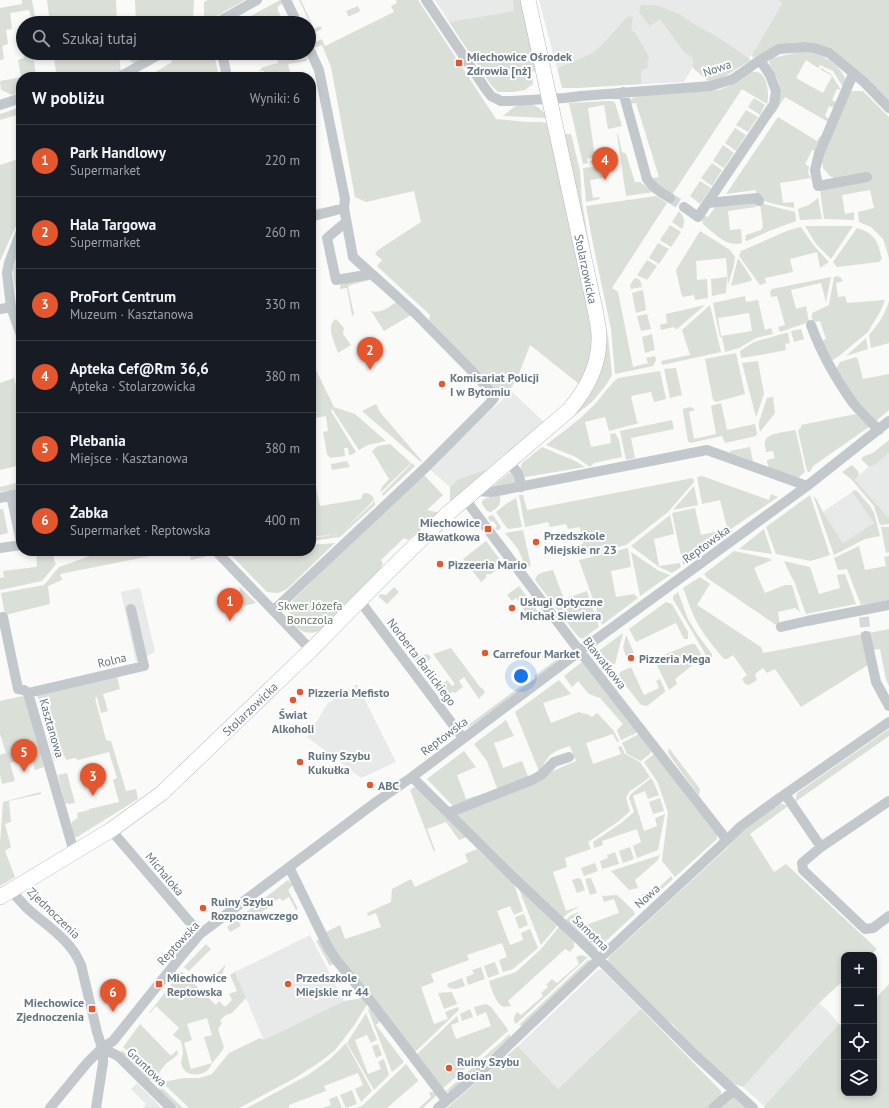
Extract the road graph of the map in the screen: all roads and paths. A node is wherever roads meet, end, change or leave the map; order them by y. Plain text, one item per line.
1 (257, 0) edge
2 (286, 0) edge
3 (426, 0) edge
4 (528, 0) edge
5 (228, 16) edge
6 (294, 16) edge
7 (150, 60) edge
8 (223, 60) edge
9 (314, 60) edge
10 (760, 60) junction
11 (129, 72) edge
12 (226, 72) edge
13 (854, 74) junction
14 (623, 92) junction
15 (549, 98) junction
16 (16, 100) edge
17 (0, 105) edge
18 (889, 108) edge
19 (867, 177) dead end
20 (670, 198) tunnel mouth
21 (760, 201) dead end
22 (708, 203) junction
23 (684, 207) tunnel mouth
24 (344, 208) junction
25 (316, 215) edge
26 (346, 222) junction
27 (16, 248) edge
28 (372, 274) junction
29 (11, 307) junction
30 (0, 309) edge
31 (16, 321) edge
32 (811, 325) dead end
33 (889, 421) edge
34 (879, 430) junction
35 (508, 463) junction
36 (807, 486) junction
37 (521, 487) junction
38 (16, 494) edge
39 (470, 495) junction
40 (0, 498) edge
41 (16, 545) edge
42 (0, 548) edge
43 (221, 556) edge
44 (360, 601) junction
45 (889, 605) edge
46 (131, 609) dead end
47 (274, 610) junction
48 (3, 617) dead end
49 (781, 627) dead end
50 (866, 636) tunnel mouth
51 (311, 650) junction
52 (580, 651) junction
53 (28, 693) junction
54 (889, 706) edge
55 (889, 722) edge
56 (463, 738) junction
57 (569, 757) dead end
58 (412, 777) junction
59 (785, 794) junction
60 (889, 801) edge
61 (448, 813) junction
62 (111, 830) junction
63 (726, 841) junction
64 (821, 847) junction
65 (74, 852) junction
66 (288, 867) junction
67 (6, 894) edge
68 (889, 916) edge
69 (200, 934) junction
70 (599, 959) junction
71 (102, 1048) junction
72 (733, 1091) junction
73 (446, 1100) junction
74 (50, 1108) edge
75 (96, 1108) edge
76 (171, 1108) edge
77 (438, 1108) edge
78 (713, 1108) edge
79 (753, 1108) edge

1 - 5 street
2 - 6 street
3 - 15 street, Nowa
4 - 15 street, Stolarzowicka
7 - 11 street
8 - 12 street
9 - 24 street
10 - 13 street, Nowa
10 - 14 street, Nowa
10 - 22 street
13 - 18 street, Nowa
13 - 19 street
14 - 15 street, Nowa
14 - 20 street
15 - 35 street, Stolarzowicka
16 - 17 street
21 - 22 street
22 - 23 street
24 - 25 street
24 - 26 street
26 - 28 street
26 - 28 street
27 - 29 street
28 - 47 street
29 - 30 street
29 - 31 street
32 - 34 street
33 - 34 street, Reptowska
34 - 36 street, Reptowska
35 - 37 street
35 - 39 street, Stolarzowicka
36 - 37 street
36 - 52 street, Reptowska
37 - 39 street
38 - 40 street
39 - 44 street, Stolarzowicka
39 - 52 street, Bławatkowa
41 - 42 street
43 - 47 street
44 - 51 street, Stolarzowicka
44 - 56 street, Norberta Barlickiego
45 - 49 street
46 - 53 street, Rolna
47 - 51 street
48 - 53 street, Kasztanowa
50 - 54 street
51 - 62 street, Stolarzowicka
52 - 56 street, Reptowska
52 - 63 street, Bławatkowa
53 - 65 street, Kasztanowa
55 - 59 street, Nowa
56 - 58 street, Reptowska
57 - 61 street
58 - 61 street, Samotna
58 - 66 street, Reptowska
59 - 63 street, Nowa
59 - 64 street
60 - 64 street
61 - 70 street, Samotna
62 - 65 street, Stolarzowicka
62 - 69 street, Michaloka
63 - 70 street, Nowa
64 - 68 street
65 - 67 street, Stolarzowicka
66 - 69 street, Reptowska
66 - 73 street
67 - 71 street, Zjednoczenia
69 - 71 street, Reptowska
70 - 72 street, Samotna
70 - 73 street, Nowa
71 - 74 street, Reptowska
71 - 75 street, Zjednoczenia
71 - 76 street, Gruntowa
72 - 78 street
72 - 79 street, Samotna
73 - 77 street, Nowa

